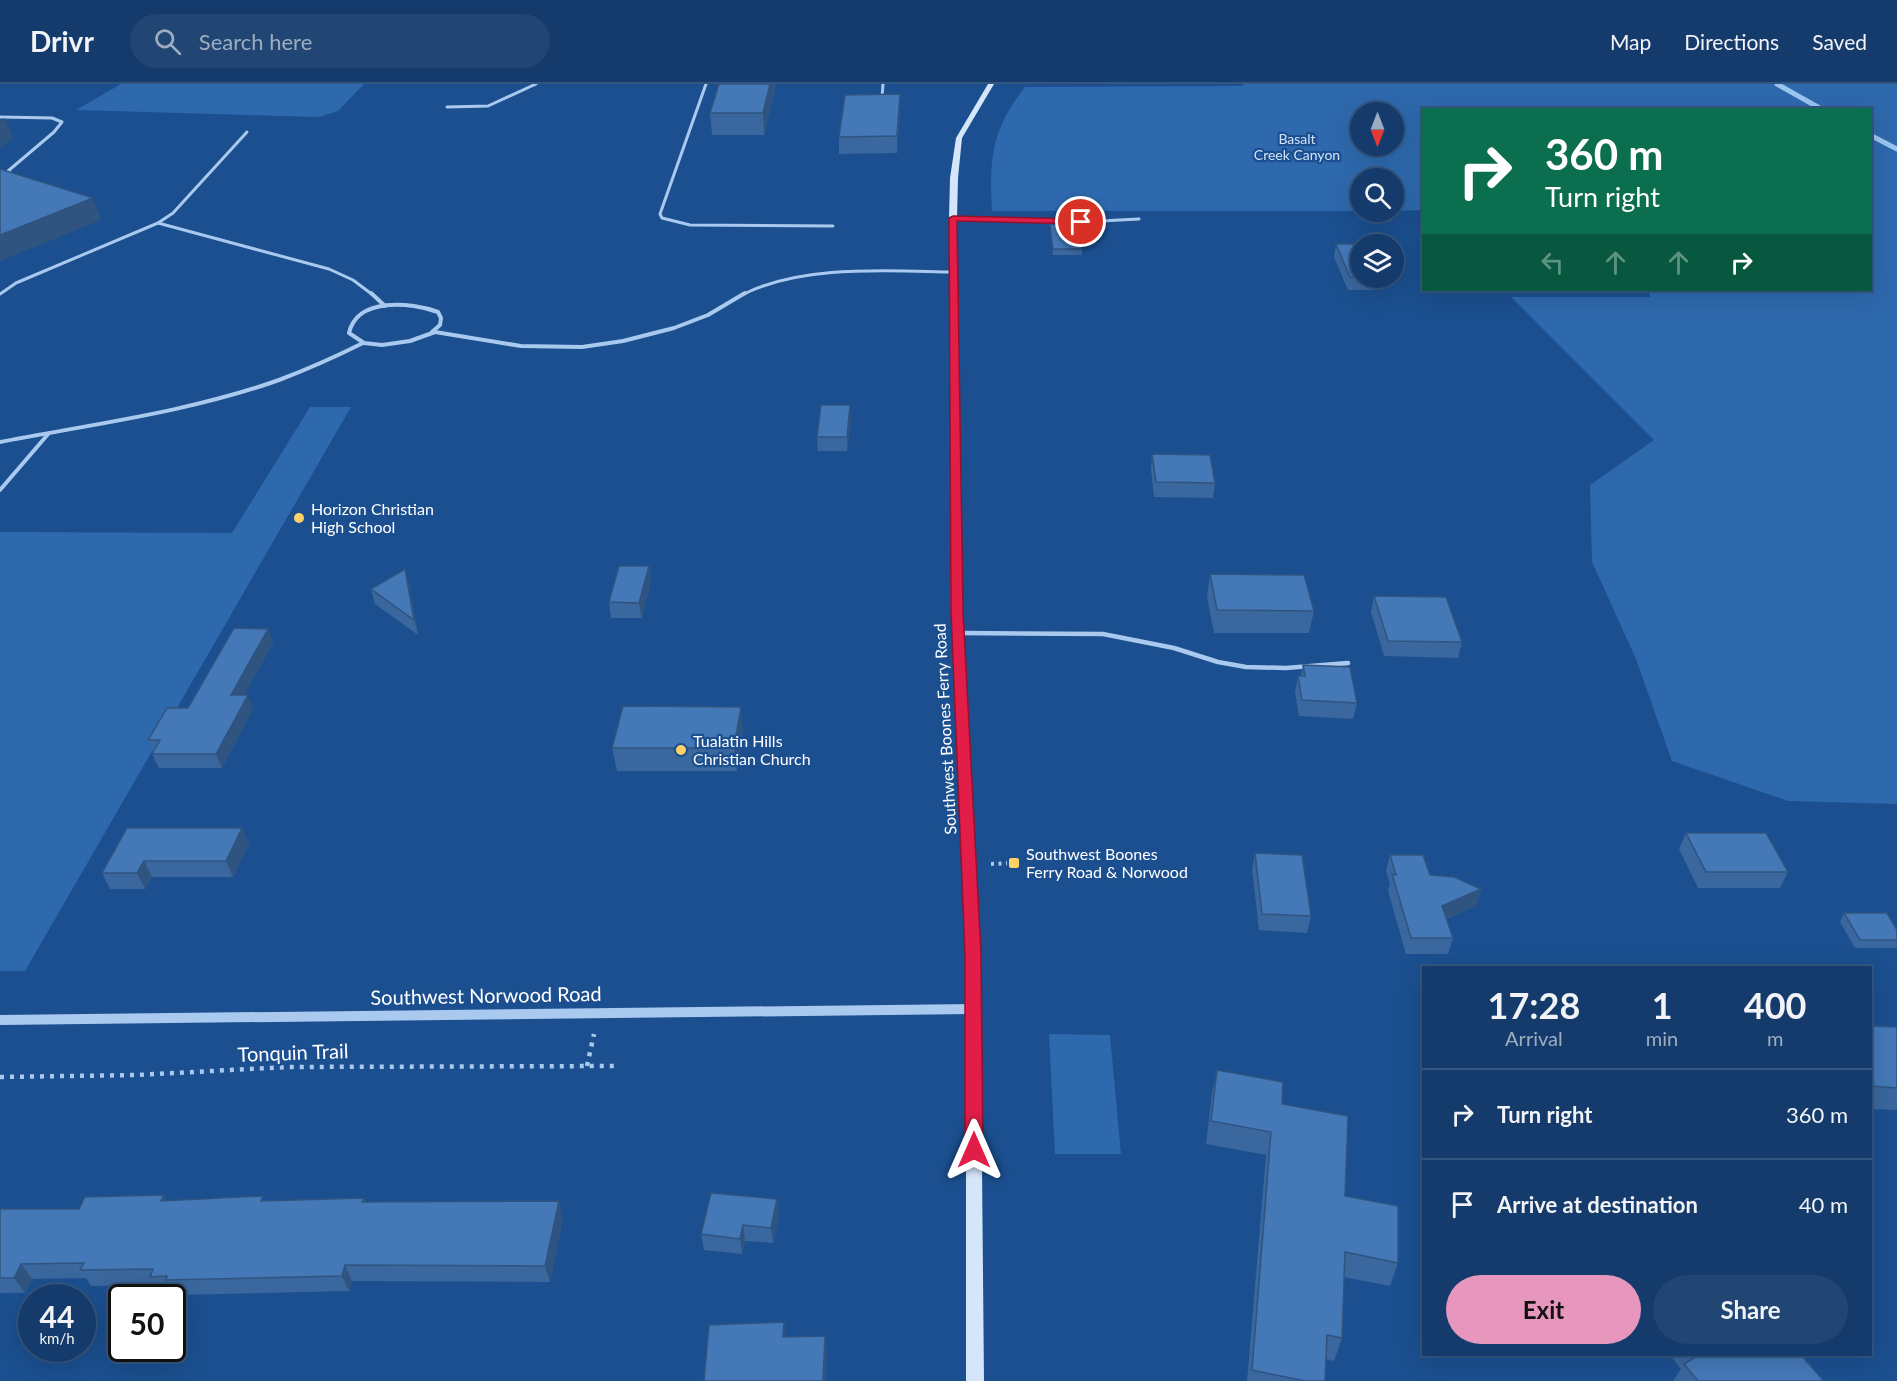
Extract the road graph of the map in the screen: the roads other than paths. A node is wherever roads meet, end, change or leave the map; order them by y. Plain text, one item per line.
1 (536, 84) edge
2 (706, 84) edge
3 (883, 84) edge
4 (991, 84) edge
5 (882, 98) edge
6 (447, 107) dead end
7 (0, 117) edge
8 (247, 132) dead end
9 (12, 174) edge
10 (953, 218) junction
11 (1139, 219) dead end
12 (158, 223) junction
13 (833, 226) dead end
14 (954, 272) junction
15 (0, 294) edge
16 (385, 306) junction
17 (432, 332) junction
18 (363, 343) junction
19 (50, 432) junction
20 (0, 442) edge
21 (0, 490) edge
22 (958, 633) junction
23 (1348, 663) dead end
24 (973, 1009) junction
25 (0, 1020) edge
26 (975, 1381) edge

1 - 6 lane
2 - 13 lane
3 - 5 lane
4 - 10 main road, Southwest Boones Ferry Road
7 - 9 lane
8 - 12 lane
10 - 11 lane
10 - 14 main road, Southwest Boones Ferry Road
12 - 15 lane
12 - 16 lane
14 - 17 lane
14 - 22 main road, Southwest Boones Ferry Road
16 - 17 lane
16 - 18 lane
17 - 18 lane
18 - 19 lane
19 - 20 lane
19 - 21 lane
22 - 23 lane
22 - 24 main road, Southwest Boones Ferry Road
24 - 25 street, Southwest Norwood Road
24 - 26 main road, Southwest Boones Ferry Road

